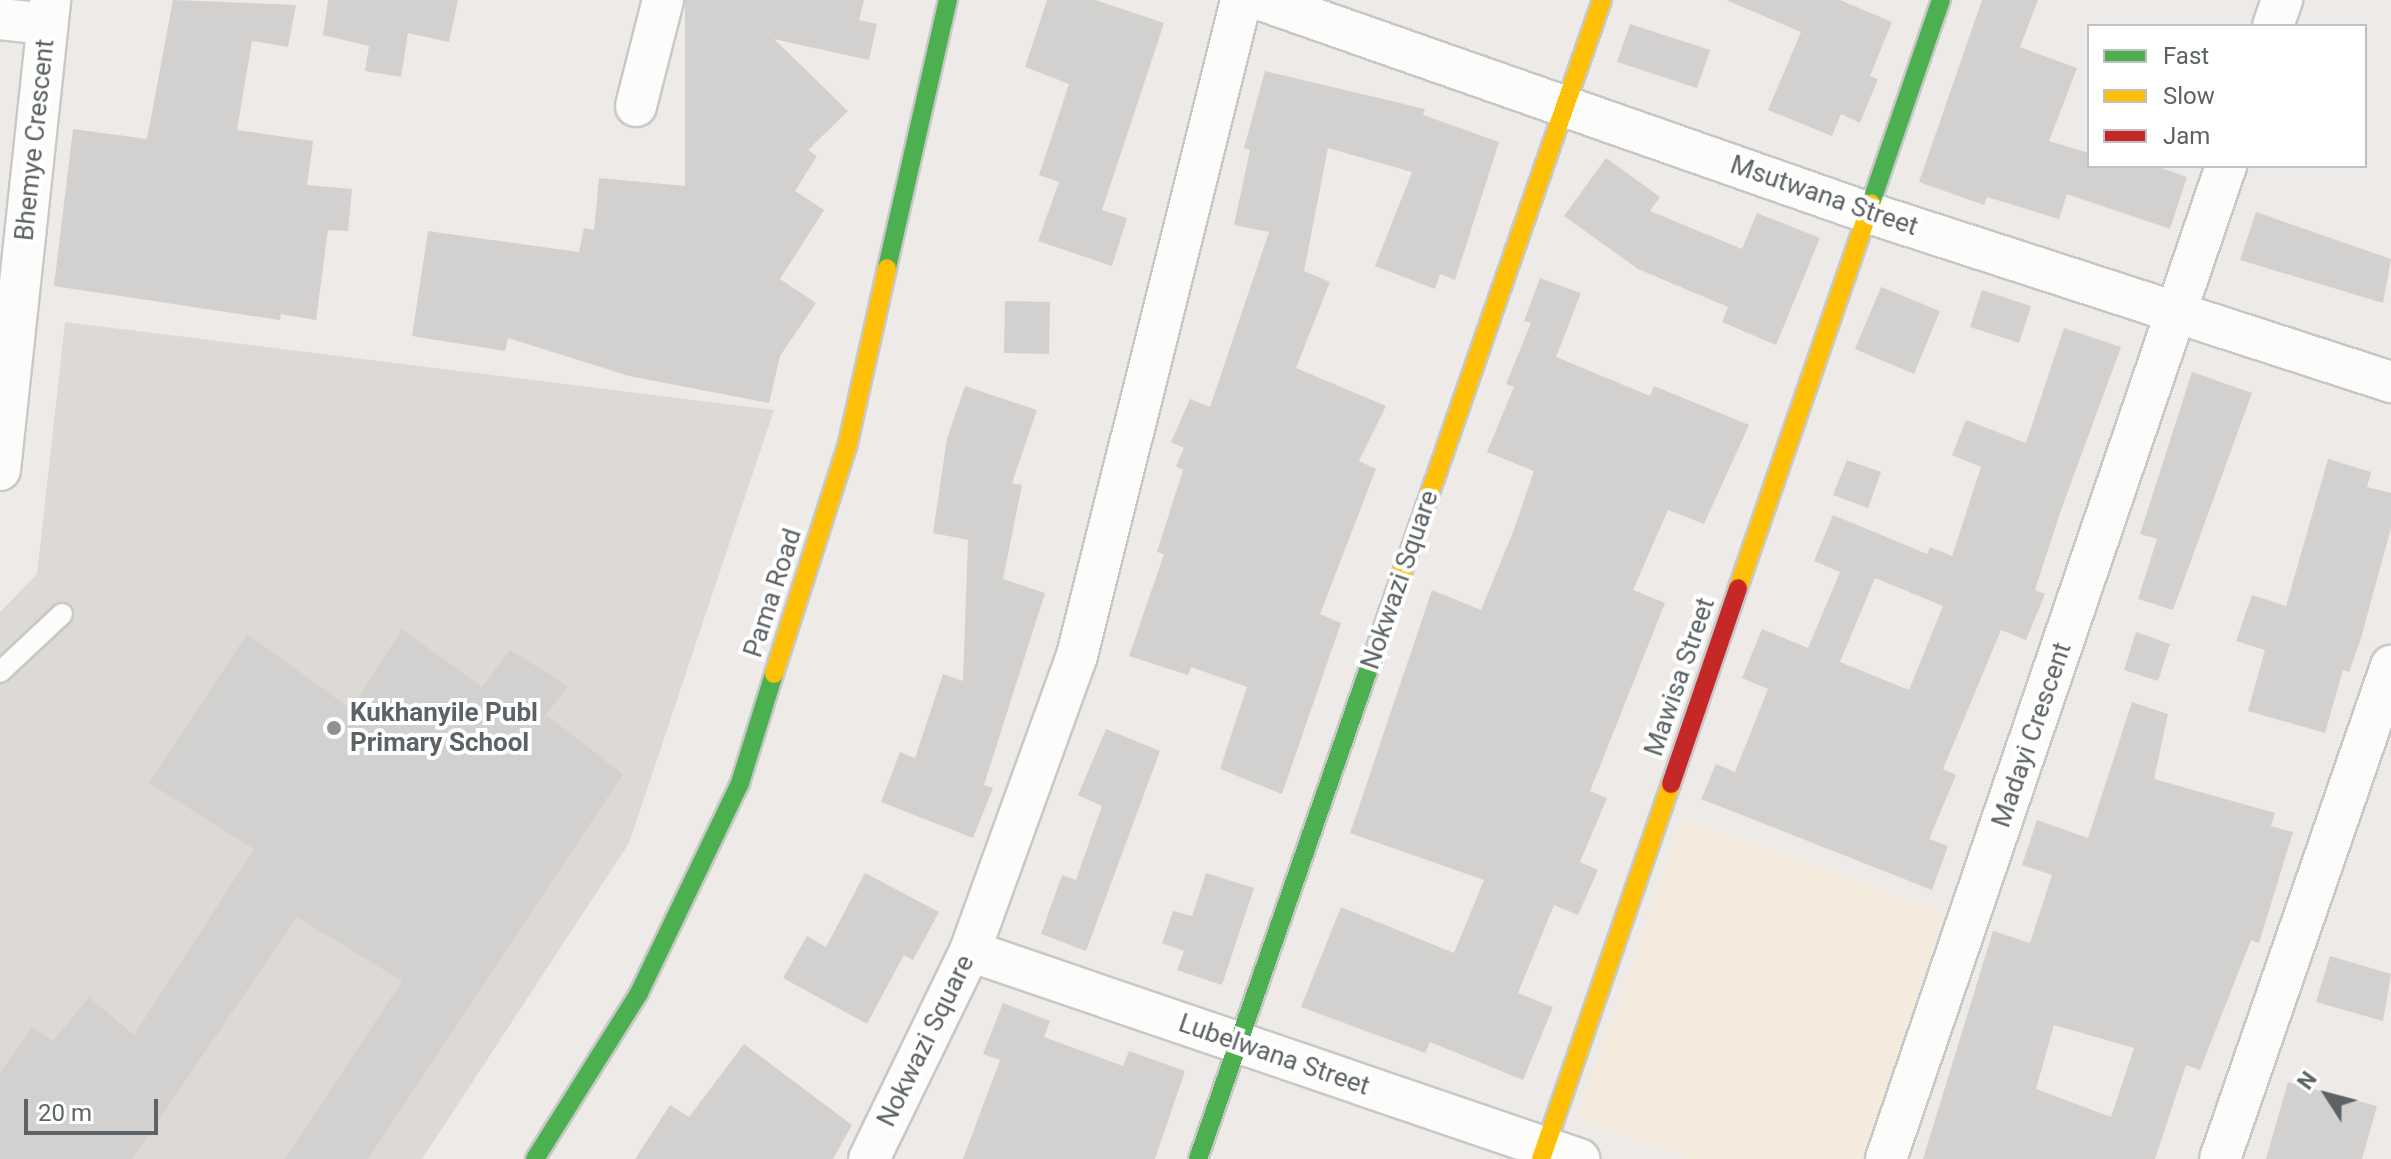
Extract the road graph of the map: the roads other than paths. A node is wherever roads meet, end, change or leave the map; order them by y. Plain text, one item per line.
1 (663, 0) edge
2 (948, 0) edge
3 (1241, 0) edge
4 (1261, 0) edge
5 (1602, 0) edge
6 (1941, 0) edge
7 (2282, 0) edge
8 (48, 12) edge
9 (0, 19) edge
10 (2274, 24) edge
11 (636, 106) dead end
12 (1565, 107) junction
13 (2225, 168) edge
14 (1869, 213) junction
15 (2177, 310) junction
16 (2391, 382) edge
17 (0, 470) edge
18 (62, 614) dead end
19 (2391, 666) edge
20 (0, 672) edge
21 (970, 951) junction
22 (1238, 1042) junction
23 (1555, 1155) edge
24 (535, 1159) edge
25 (869, 1159) edge
26 (1198, 1159) edge
27 (1886, 1159) edge
28 (2220, 1159) edge

1 - 11 street
2 - 24 street, Pama Road
3 - 21 street, Nokwazi Square
4 - 12 street, Msutwana Street
5 - 12 street, Nokwazi Square
6 - 14 street, Mawisa Street
7 - 10 street
8 - 9 street
8 - 17 street, Bhemye Crescent
12 - 14 street, Msutwana Street
12 - 22 street, Nokwazi Square
13 - 15 street, Madayi Crescent
14 - 15 street, Msutwana Street
14 - 23 street, Mawisa Street
15 - 16 street, Msutwana Street
15 - 27 street, Madayi Crescent
18 - 20 lane
19 - 28 street
21 - 22 street, Lubelwana Street
21 - 25 street, Nokwazi Square
22 - 23 street, Lubelwana Street
22 - 26 street, Nokwazi Square

